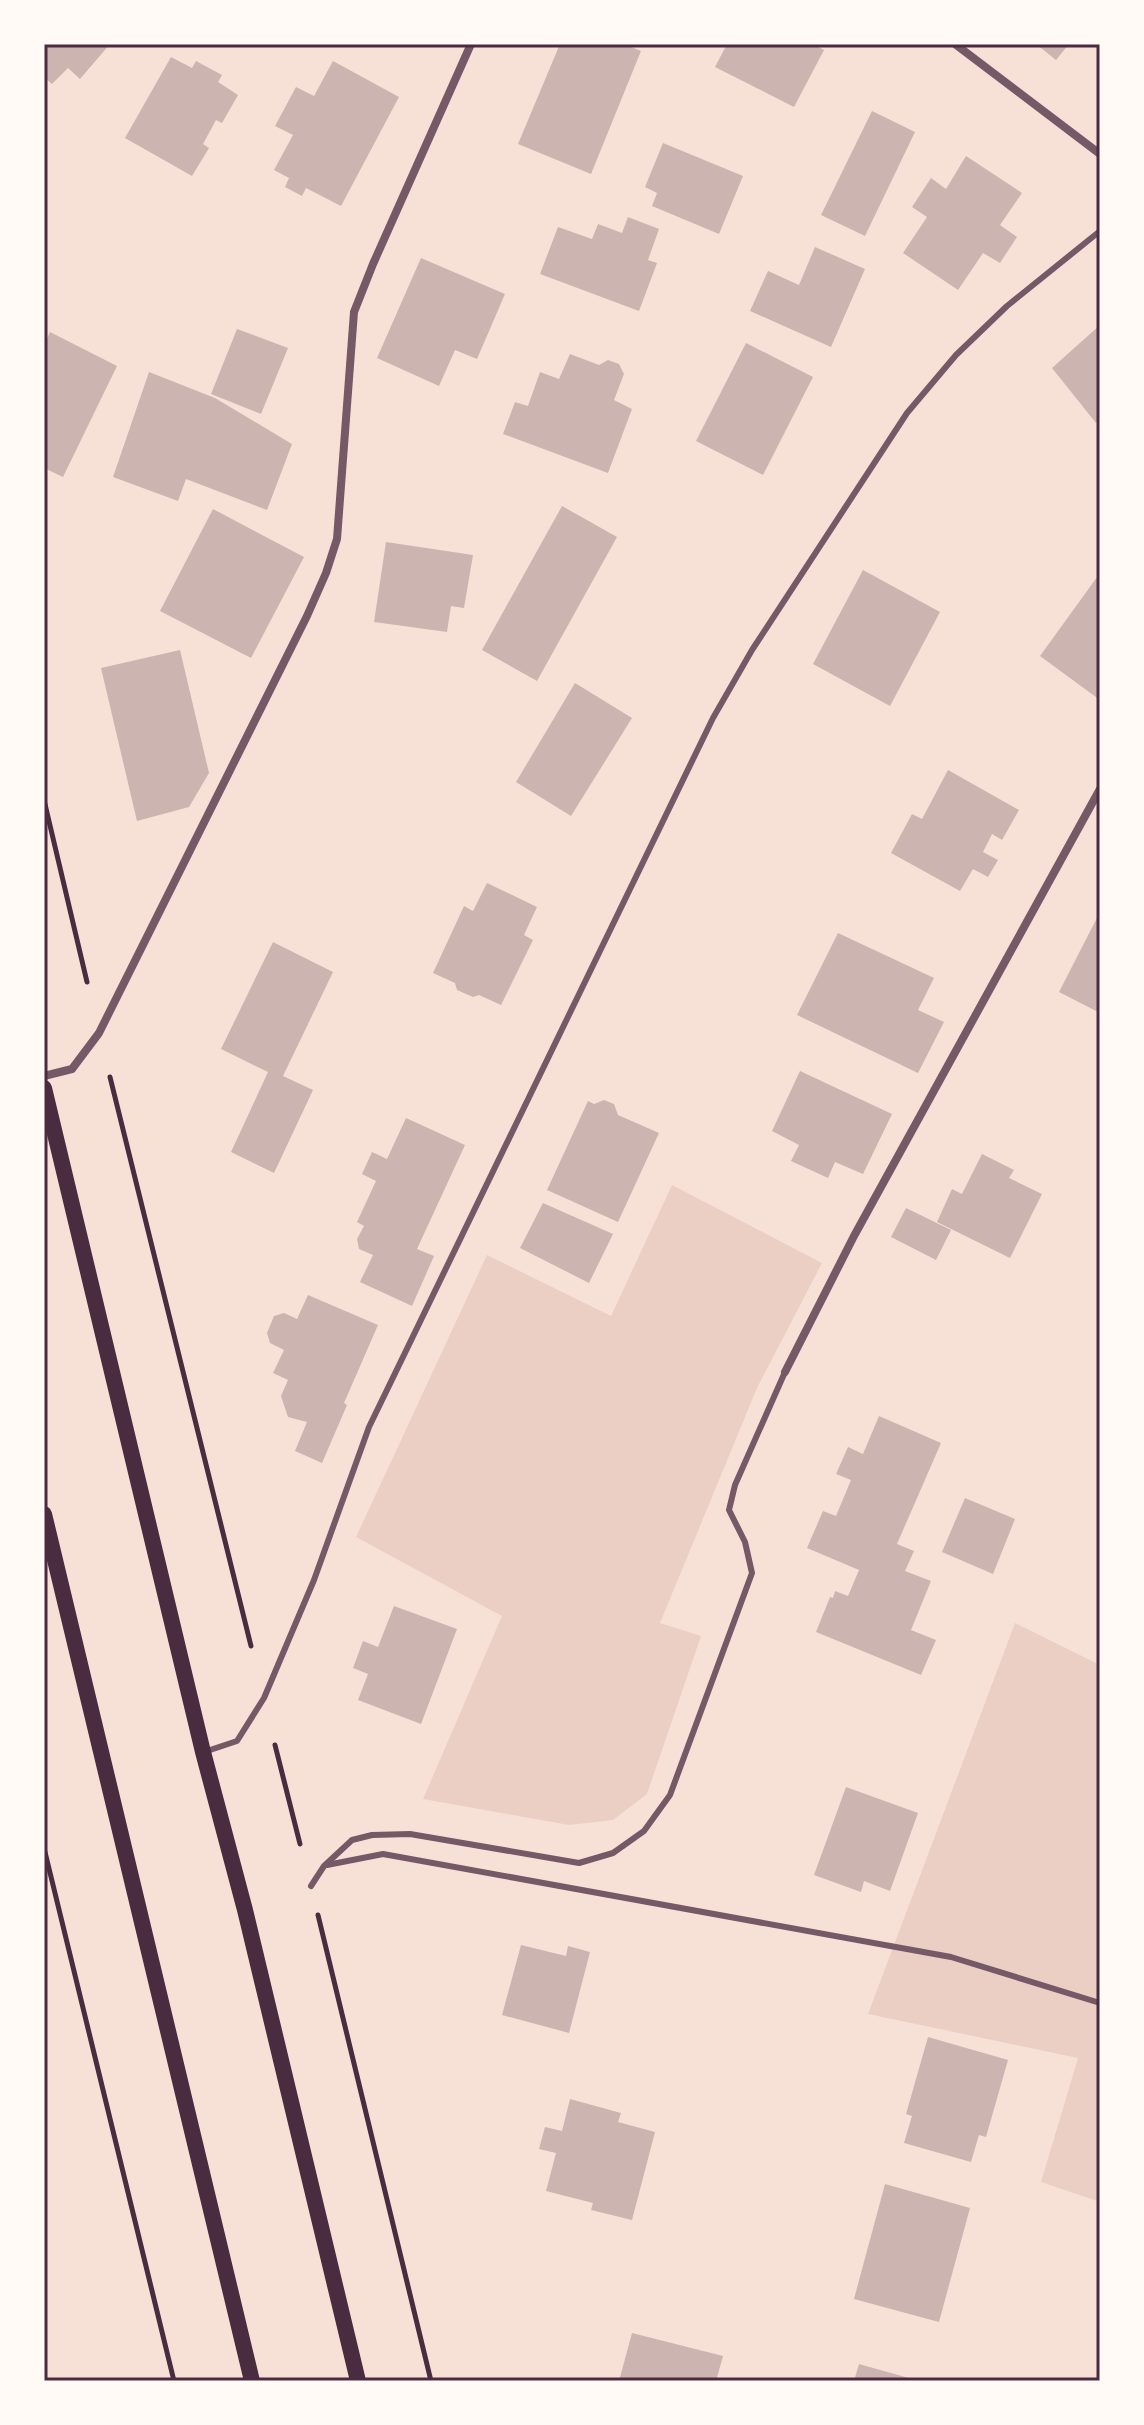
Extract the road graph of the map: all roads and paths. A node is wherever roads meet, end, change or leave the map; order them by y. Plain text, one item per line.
1 (471, 44) edge
2 (955, 44) edge
3 (1100, 154) edge
4 (1100, 231) edge
5 (1100, 789) edge
6 (44, 800) edge
7 (99, 1033) junction
8 (44, 1076) edge
9 (44, 1088) edge
10 (785, 1372) joint
11 (44, 1514) edge
12 (264, 1698) junction
13 (203, 1752) junction
14 (44, 1848) edge
15 (324, 1866) junction
16 (311, 1886) junction
17 (1100, 2003) edge
18 (174, 2381) edge
19 (252, 2381) edge
20 (358, 2381) edge
21 (431, 2381) edge

1 - 7 street
2 - 3 street
4 - 12 lane
5 - 10 street
6 - 7 path
7 - 8 street
7 - 12 path
9 - 13 main road
10 - 15 lane
11 - 19 main road
12 - 13 lane
12 - 16 path
13 - 20 main road
14 - 18 path
15 - 16 lane
15 - 17 lane
16 - 21 path

